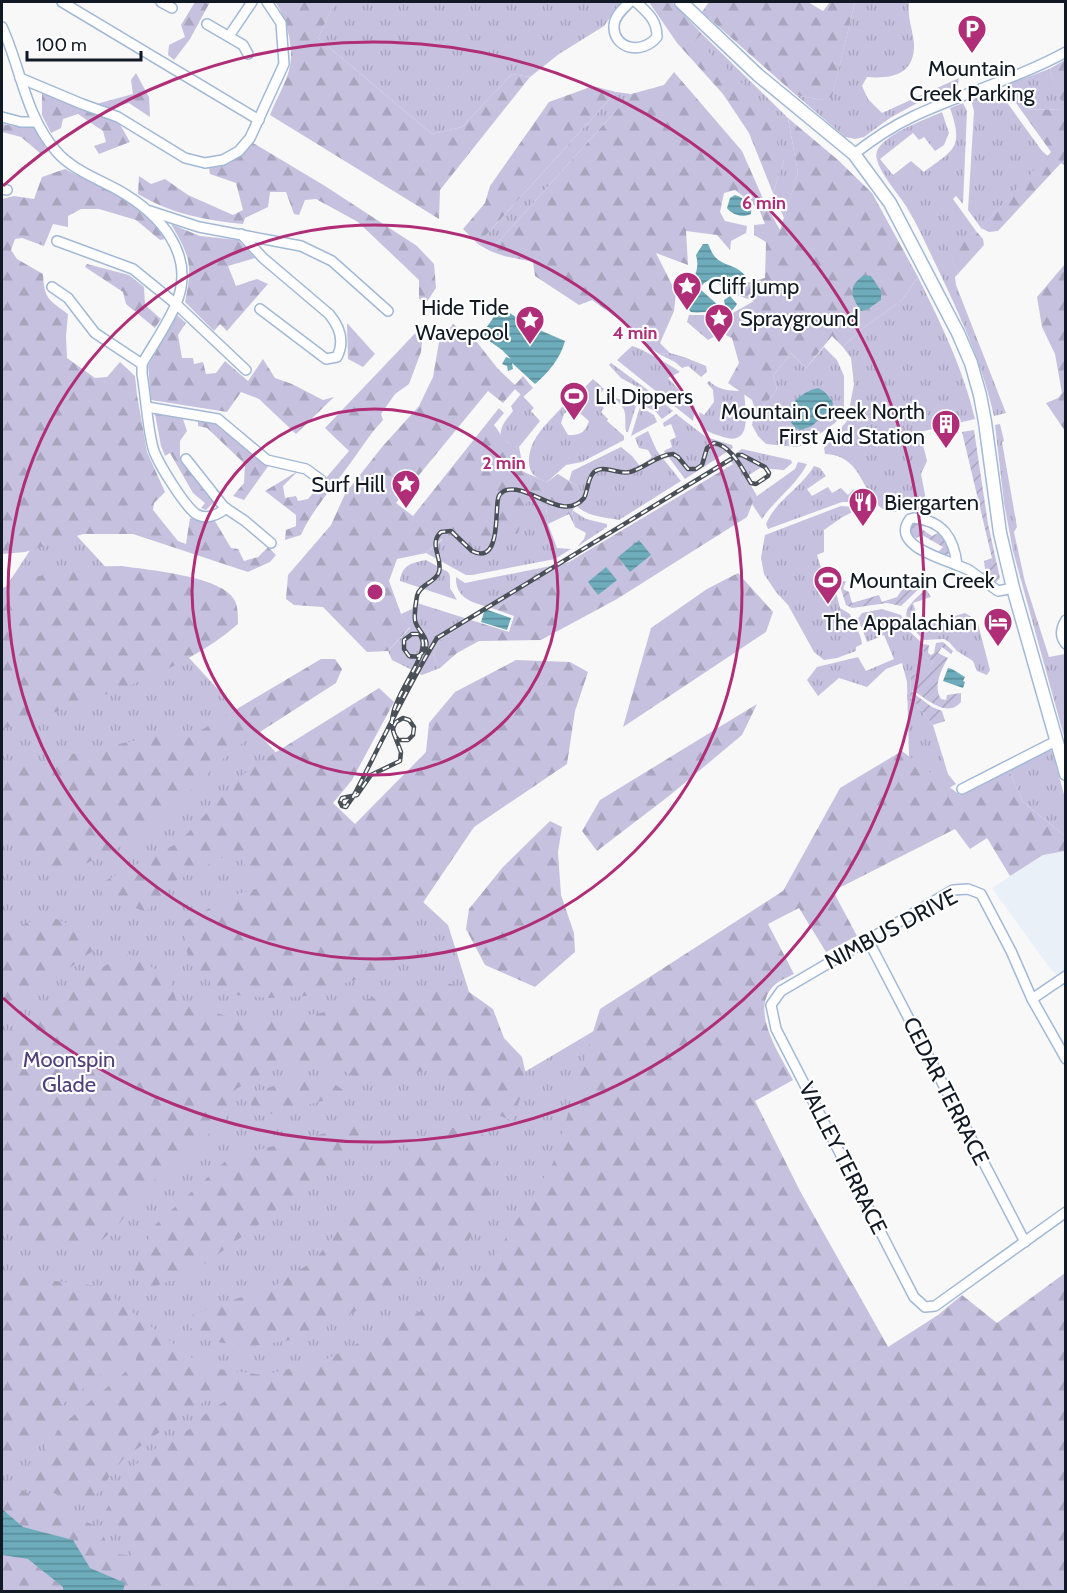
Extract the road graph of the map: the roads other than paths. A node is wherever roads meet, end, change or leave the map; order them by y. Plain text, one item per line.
1 (62, 2) edge
2 (161, 2) edge
3 (252, 2) edge
4 (267, 2) edge
5 (630, 2) edge
6 (636, 2) edge
7 (681, 2) edge
8 (172, 8) dead end
9 (207, 24) dead end
10 (2, 27) edge
11 (229, 36) junction
12 (1065, 52) edge
13 (248, 54) dead end
14 (20, 78) junction
15 (2, 117) edge
16 (259, 120) junction
17 (36, 122) junction
18 (854, 154) junction
19 (150, 211) junction
20 (242, 234) junction
21 (57, 241) dead end
22 (52, 287) dead end
23 (176, 304) junction
24 (260, 309) dead end
25 (388, 311) dead end
26 (142, 364) junction
27 (246, 370) dead end
28 (147, 407) junction
29 (186, 459) dead end
30 (321, 480) dead end
31 (226, 508) junction
32 (271, 543) dead end
33 (957, 565) junction
34 (1013, 588) junction
35 (1065, 620) edge
36 (1065, 644) edge
37 (1056, 741) junction
38 (1065, 774) edge
39 (962, 789) dead end
40 (868, 940) junction
41 (1065, 976) edge
42 (1032, 999) junction
43 (771, 1005) joint
44 (1065, 1059) edge
45 (1065, 1212) edge
46 (1025, 1242) junction

1 - 16 street
2 - 8 street
3 - 11 street
4 - 16 street
5 - 6 street
7 - 18 main road
9 - 11 street
10 - 14 street
11 - 13 street
12 - 18 street
14 - 16 street
14 - 17 street
15 - 17 street
17 - 19 street
18 - 34 main road
19 - 20 street
19 - 23 street
20 - 24 street
20 - 25 street
21 - 23 street
22 - 26 street
23 - 26 street
23 - 27 street
26 - 28 street
28 - 30 street
28 - 31 street
29 - 31 street
31 - 32 street
33 - 33 street
33 - 34 street
34 - 37 main road
35 - 36 street
37 - 38 main road
37 - 39 street
40 - 42 street, NIMBUS DRIVE
40 - 43 street, NIMBUS DRIVE
40 - 46 street, CEDAR TERRACE
41 - 42 street
42 - 44 street, NIMBUS DRIVE
43 - 46 street, VALLEY TERRACE
45 - 46 street

